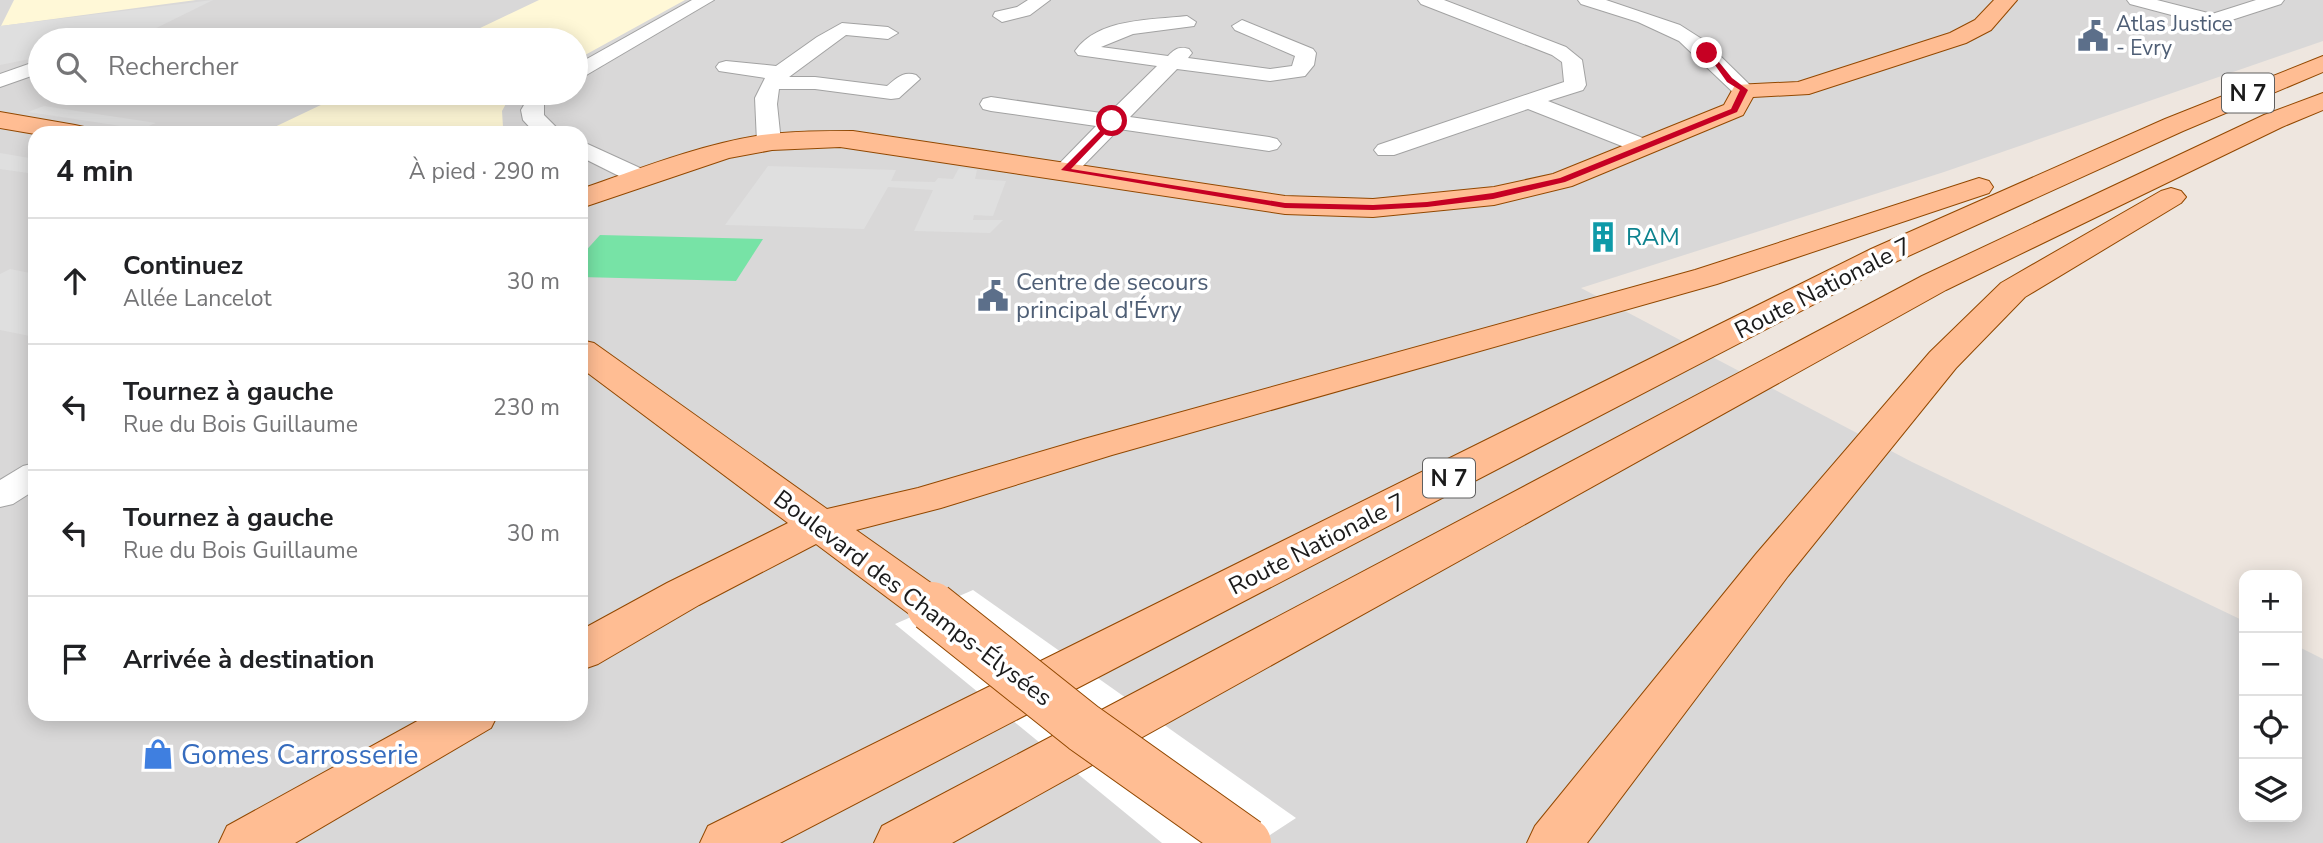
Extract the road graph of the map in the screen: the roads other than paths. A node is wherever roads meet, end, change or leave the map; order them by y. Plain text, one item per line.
1 (705, 0) edge
2 (1427, 0) edge
3 (1587, 0) edge
4 (2006, 0) edge
5 (2136, 0) edge
6 (2275, 0) edge
7 (1043, 5) edge
8 (1002, 16) dead end
9 (1187, 22) dead end
10 (1242, 26) dead end
11 (888, 33) dead end
12 (10, 56) dead end
13 (1176, 58) junction
14 (28, 60) edge
15 (2323, 63) edge
16 (588, 66) edge
17 (726, 67) dead end
18 (28, 68) edge
19 (776, 78) junction
20 (909, 79) dead end
21 (0, 81) edge
22 (1744, 90) junction
23 (1528, 101) junction
24 (2323, 101) edge
25 (990, 104) dead end
26 (533, 105) edge
27 (0, 120) edge
28 (1112, 121) junction
29 (2273, 121) junction
30 (2174, 125) junction
31 (35, 126) edge
32 (540, 126) edge
33 (769, 142) junction
34 (1269, 144) dead end
35 (1645, 147) junction
36 (1386, 150) dead end
37 (588, 151) edge
38 (1065, 170) junction
39 (642, 178) junction
40 (588, 197) edge
41 (588, 356) edge
42 (28, 478) edge
43 (0, 496) edge
44 (819, 525) junction
45 (588, 648) edge
46 (461, 721) edge
47 (247, 843) edge
48 (728, 843) edge
49 (902, 843) edge
50 (1246, 843) edge
51 (1555, 843) edge

1 - 16 street
2 - 23 street
3 - 22 street
4 - 22 main road
5 - 6 street
7 - 8 street
9 - 13 street
10 - 13 street
11 - 19 street
12 - 14 street
13 - 28 street
15 - 30 main road, N 7
17 - 19 street
18 - 21 street
19 - 20 street
19 - 33 street
22 - 35 main road
23 - 35 street
23 - 36 street
24 - 29 main road, N 7
25 - 28 street
26 - 32 street
27 - 31 main road
28 - 34 street
28 - 38 street
29 - 49 main road, Route Nationale 7 / N 7
29 - 51 main road
30 - 44 main road
30 - 48 main road, Route Nationale 7 / N 7
33 - 38 main road
33 - 39 main road
35 - 38 main road
37 - 39 street
39 - 40 main road
41 - 44 main road, Boulevard des Champs-Élysées
42 - 43 street
44 - 45 main road
44 - 50 main road, Boulevard des Champs-Élysées, bridge
46 - 47 main road

